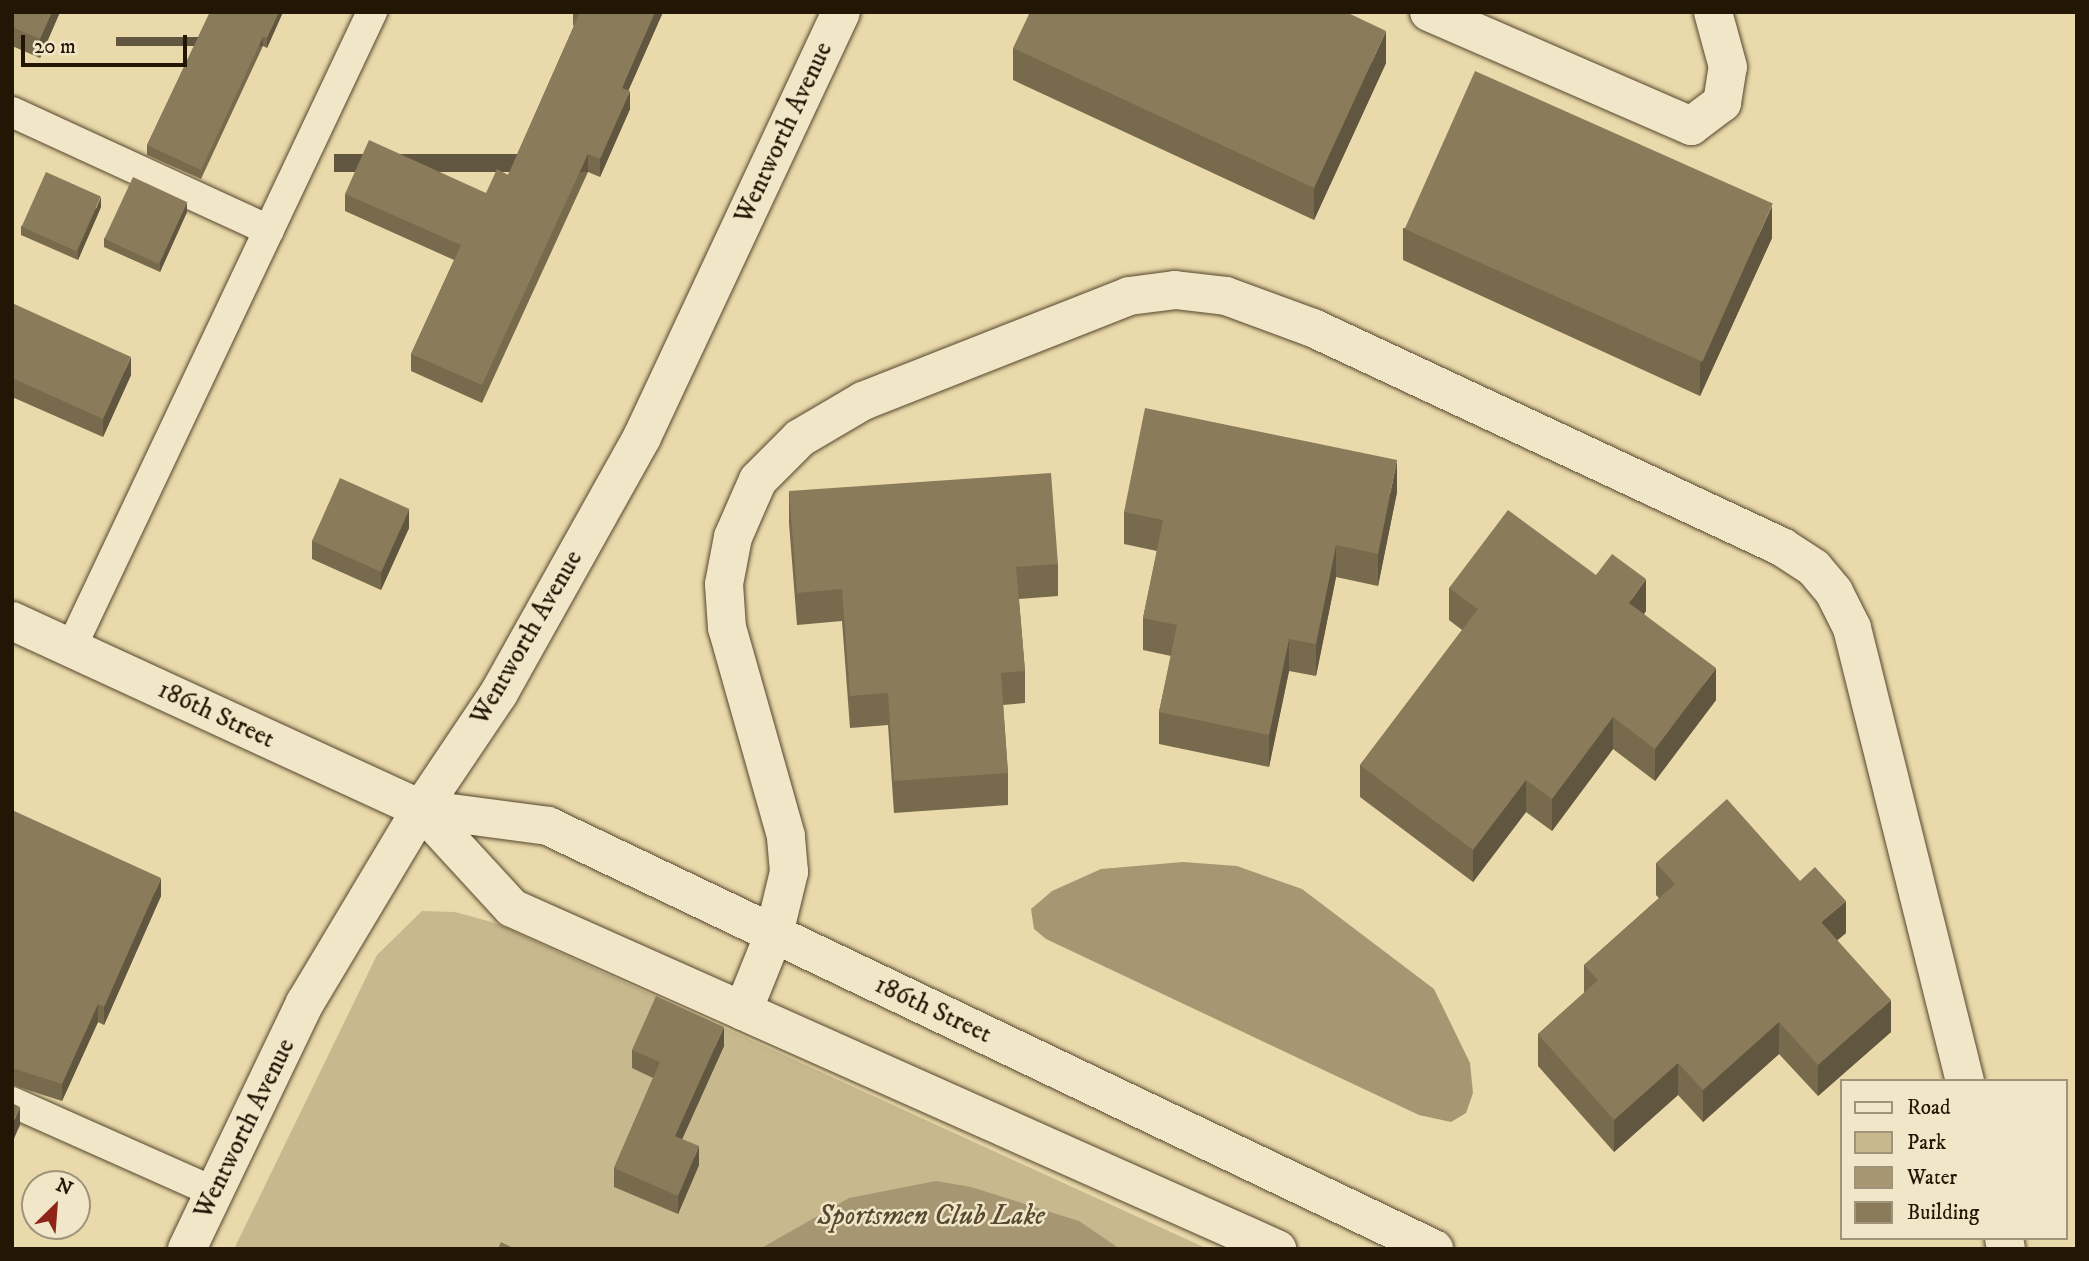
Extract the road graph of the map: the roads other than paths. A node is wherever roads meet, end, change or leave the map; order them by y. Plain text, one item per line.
1 (372, 12) edge
2 (841, 12) edge
3 (1429, 12) edge
4 (1713, 12) edge
5 (12, 112) edge
6 (269, 230) junction
7 (12, 621) edge
8 (71, 648) junction
9 (421, 809) junction
10 (774, 934) junction
11 (743, 1011) junction
12 (1965, 1079) edge
13 (12, 1102) edge
14 (214, 1192) junction
15 (187, 1249) edge
16 (1277, 1249) edge
17 (1434, 1249) edge

1 - 6 lane
2 - 9 street, Wentworth Avenue
3 - 4 street
5 - 6 lane
6 - 8 lane
7 - 8 street, 186th Street
8 - 9 street, 186th Street
9 - 10 street, 186th Street
9 - 11 street, 186th Street
9 - 14 street, Wentworth Avenue
10 - 11 street
10 - 12 street
10 - 17 street, 186th Street
11 - 16 street, 186th Street
13 - 14 lane
14 - 15 street, Wentworth Avenue

